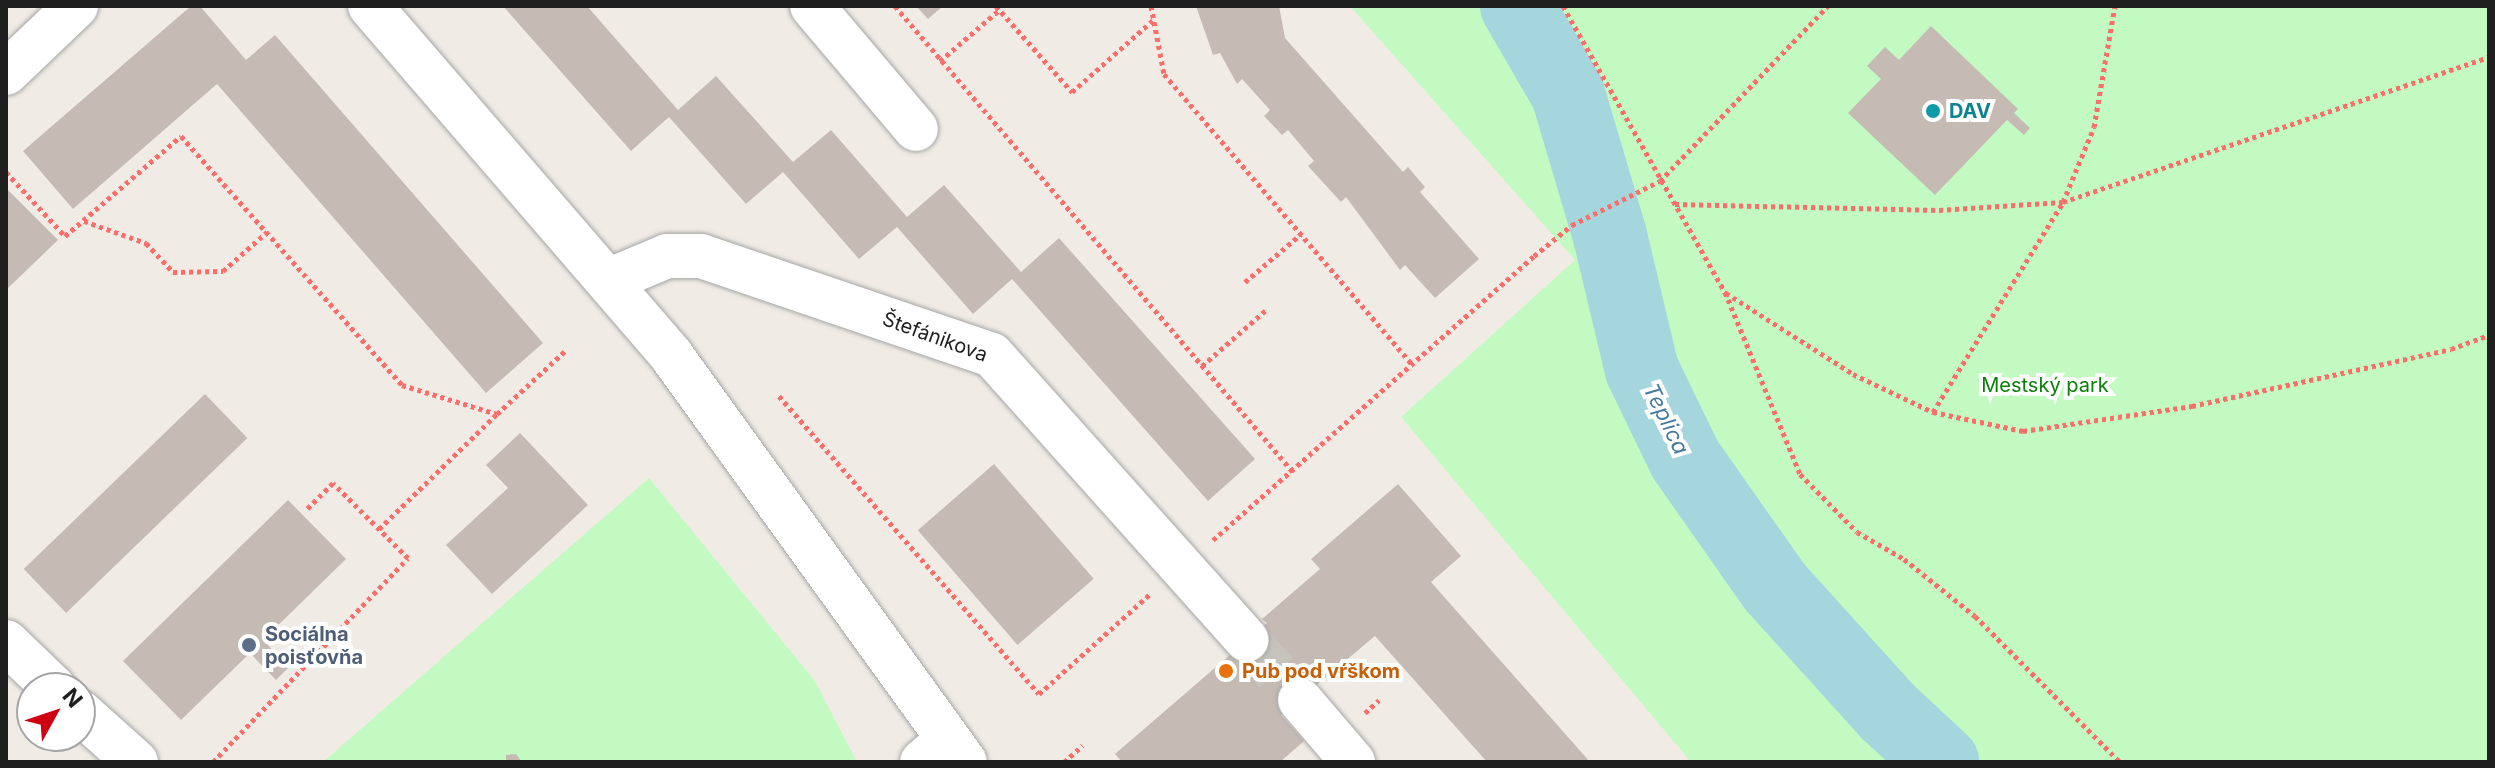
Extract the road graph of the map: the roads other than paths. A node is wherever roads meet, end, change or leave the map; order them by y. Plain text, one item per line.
1 (76, 6) edge
2 (370, 6) edge
3 (812, 6) edge
4 (6, 73) edge
5 (916, 129) dead end
6 (610, 280) junction
7 (1247, 640) tunnel mouth
8 (6, 642) edge
9 (37, 672) edge
10 (1300, 700) tunnel mouth
11 (96, 726) edge
12 (944, 755) edge
13 (136, 762) edge
14 (1353, 762) edge

1 - 4 street
2 - 6 street
3 - 5 street
6 - 7 street, Štefánikova
6 - 12 street
8 - 9 street
10 - 14 street
11 - 13 street

